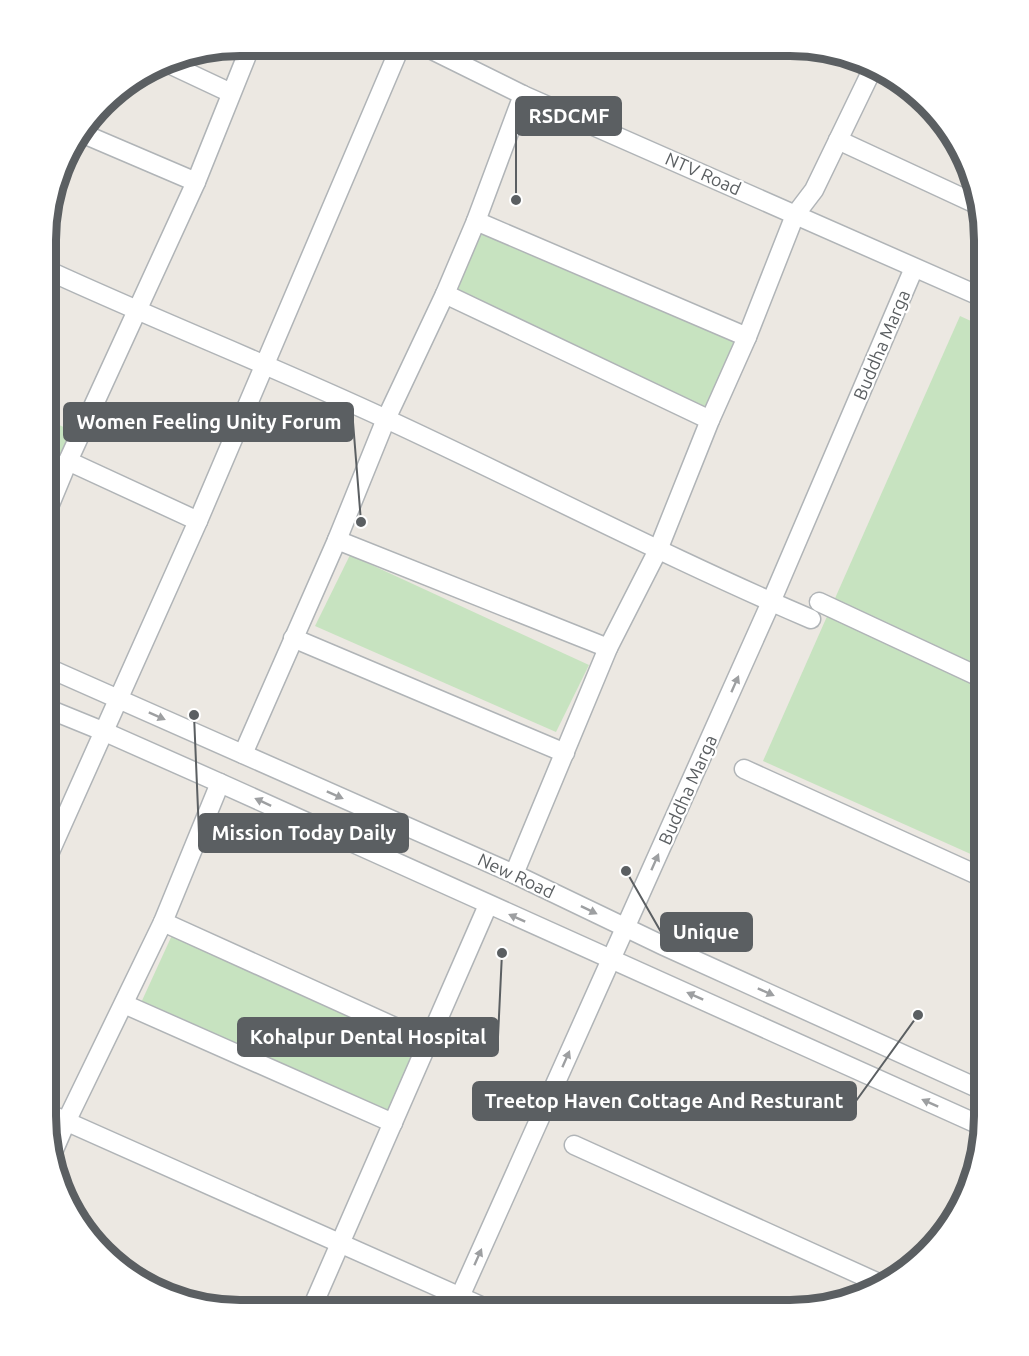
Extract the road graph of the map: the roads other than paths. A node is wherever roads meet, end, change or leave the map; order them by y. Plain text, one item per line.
1 (246, 56) edge
2 (396, 56) edge
3 (450, 56) edge
4 (175, 67) edge
5 (870, 74) edge
6 (231, 93) junction
7 (523, 95) junction
8 (87, 136) edge
9 (838, 140) junction
10 (196, 182) junction
11 (969, 201) edge
12 (795, 215) junction
13 (476, 221) junction
14 (915, 268) junction
15 (56, 274) edge
16 (446, 294) junction
17 (974, 294) edge
18 (138, 312) junction
19 (747, 338) junction
20 (266, 364) junction
21 (386, 419) junction
22 (710, 420) junction
23 (68, 461) junction
24 (56, 490) edge
25 (198, 521) junction
26 (337, 540) junction
27 (658, 550) junction
28 (771, 602) junction
29 (819, 602) dead end
30 (811, 619) dead end
31 (293, 638) junction
32 (608, 648) junction
33 (56, 671) edge
34 (974, 674) edge
35 (118, 698) junction
36 (56, 712) edge
37 (105, 732) junction
38 (565, 753) junction
39 (243, 754) junction
40 (744, 769) dead end
41 (220, 783) junction
42 (56, 838) edge
43 (973, 873) edge
44 (514, 874) junction
45 (488, 905) junction
46 (163, 922) junction
47 (626, 928) junction
48 (611, 960) junction
49 (124, 1004) junction
50 (428, 1042) junction
51 (973, 1086) edge
52 (56, 1117) edge
53 (66, 1122) junction
54 (973, 1122) edge
55 (393, 1123) junction
56 (57, 1142) edge
57 (574, 1145) dead end
58 (340, 1243) junction
59 (873, 1281) edge
60 (315, 1300) edge
61 (449, 1300) edge
62 (459, 1300) edge

1 - 6 street
2 - 20 street
3 - 7 street, NTV Road
4 - 6 street
5 - 9 street
6 - 10 street
7 - 12 street, NTV Road
7 - 13 street
8 - 10 street
9 - 11 street
9 - 12 street
10 - 18 street
12 - 14 street, NTV Road
12 - 19 street
13 - 16 street
13 - 19 street
14 - 17 street, NTV Road
14 - 28 street, Buddha Marga
15 - 18 street
16 - 21 street
16 - 22 street
18 - 20 street
18 - 23 street
19 - 22 street
20 - 21 street
20 - 25 street
21 - 26 street
21 - 27 street
22 - 27 street
23 - 24 street
23 - 25 street
25 - 35 street
26 - 31 street
26 - 32 street
27 - 28 street
27 - 32 street
28 - 30 street
47 -> 28 street, Buddha Marga
29 - 34 street
31 - 38 street
31 - 39 street
32 - 38 street
33 - 35 street, New Road
35 - 37 street
35 -> 39 street, New Road
36 - 37 street, New Road
37 - 41 street, New Road
37 - 42 street
38 - 44 street
39 -> 44 street, New Road
40 - 43 street
45 -> 41 street, New Road
41 - 46 street
44 -> 47 street, New Road
48 -> 45 street, New Road
45 - 50 street
46 - 49 street
46 - 50 street
47 - 48 street, Buddha Marga
47 -> 51 street, New Road
54 -> 48 street, New Road
62 -> 48 street, Buddha Marga
49 - 53 street
49 - 55 street
50 - 55 street
52 - 53 street
53 - 56 street
53 - 58 street
55 - 58 street
57 - 59 street
58 - 60 street
58 - 61 street

